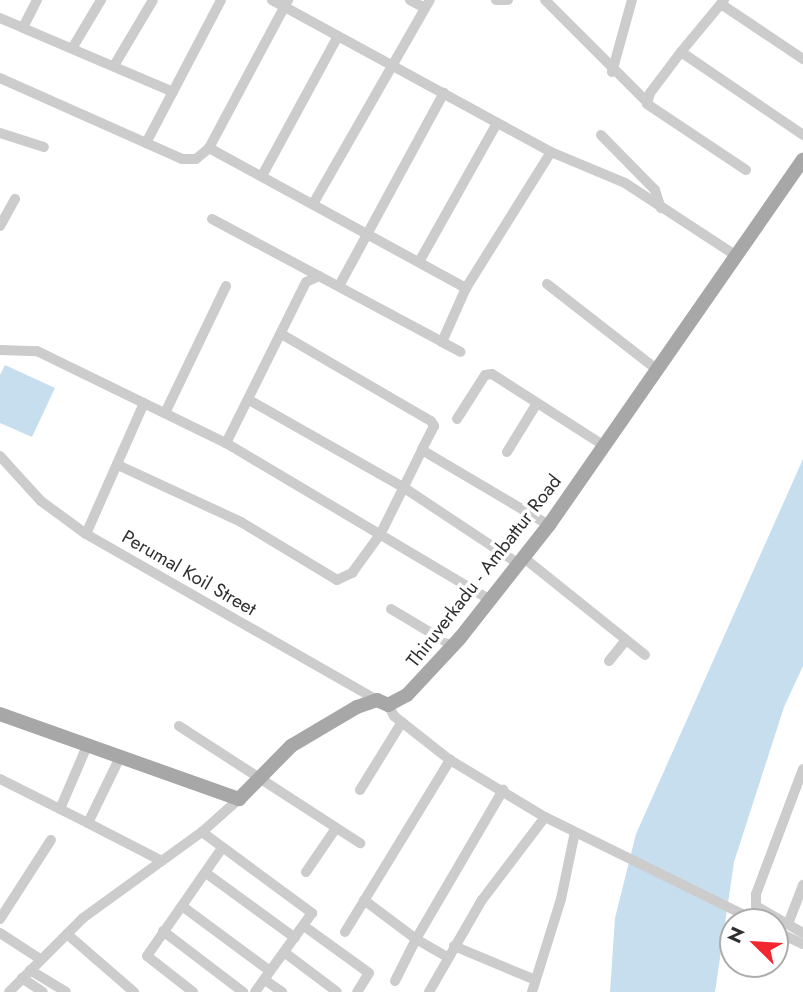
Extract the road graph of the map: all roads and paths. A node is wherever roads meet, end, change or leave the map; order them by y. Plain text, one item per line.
1 (37, 0) edge
2 (101, 0) edge
3 (153, 0) edge
4 (221, 0) edge
5 (272, 0) edge
6 (410, 0) edge
7 (496, 0) edge
8 (508, 0) edge
9 (545, 0) edge
10 (632, 0) edge
11 (722, 2) edge
12 (286, 3) edge
13 (427, 4) edge
14 (0, 18) edge
15 (23, 28) junction
16 (338, 36) junction
17 (73, 47) junction
18 (681, 52) junction
19 (803, 59) edge
20 (115, 64) junction
21 (392, 65) junction
22 (612, 72) junction
23 (0, 78) edge
24 (173, 92) junction
25 (444, 93) junction
26 (646, 101) junction
27 (497, 122) junction
28 (0, 133) edge
29 (601, 135) dead end
30 (803, 135) edge
31 (146, 143) junction
32 (44, 147) dead end
33 (209, 148) junction
34 (551, 152) junction
35 (803, 160) edge
36 (746, 170) dead end
37 (263, 174) junction
38 (15, 199) dead end
39 (313, 204) junction
40 (661, 208) junction
41 (212, 219) dead end
42 (0, 226) edge
43 (367, 235) junction
44 (735, 255) junction
45 (419, 262) junction
46 (319, 276) junction
47 (547, 284) dead end
48 (226, 286) dead end
49 (339, 286) junction
50 (466, 288) junction
51 (282, 335) junction
52 (442, 342) junction
53 (0, 350) edge
54 (461, 352) dead end
55 (656, 369) junction
56 (248, 400) junction
57 (144, 403) junction
58 (537, 403) junction
59 (165, 413) junction
60 (457, 419) dead end
61 (226, 443) junction
62 (603, 445) junction
63 (422, 450) junction
64 (507, 452) dead end
65 (0, 456) edge
66 (120, 466) junction
67 (406, 489) junction
68 (549, 525) junction
69 (381, 533) junction
70 (86, 534) junction
71 (521, 561) junction
72 (490, 600) junction
73 (391, 609) dead end
74 (626, 640) junction
75 (453, 646) junction
76 (645, 655) dead end
77 (608, 661) dead end
78 (382, 703) junction
79 (0, 714) edge
80 (402, 722) junction
81 (179, 726) dead end
82 (87, 746) junction
83 (120, 757) junction
84 (450, 760) junction
85 (802, 777) edge
86 (259, 778) junction
87 (0, 779) edge
88 (360, 790) dead end
89 (503, 790) junction
90 (239, 799) junction
91 (60, 809) junction
92 (545, 817) junction
93 (88, 823) junction
94 (336, 828) junction
95 (202, 832) junction
96 (575, 832) junction
97 (51, 840) dead end
98 (359, 843) dead end
99 (222, 848) junction
100 (162, 861) junction
101 (306, 872) dead end
102 (206, 873) junction
103 (803, 885) edge
104 (365, 900) junction
105 (182, 906) junction
106 (730, 908) edge
107 (760, 908) edge
108 (0, 919) edge
109 (789, 920) edge
110 (304, 926) junction
111 (163, 932) junction
112 (345, 932) dead end
113 (0, 933) edge
114 (67, 934) junction
115 (295, 938) junction
116 (416, 939) junction
117 (454, 946) junction
118 (284, 953) junction
119 (447, 957) junction
120 (40, 959) junction
121 (26, 974) junction
122 (267, 976) junction
123 (533, 979) junction
124 (395, 981) dead end
125 (40, 991) edge
126 (9, 992) edge
127 (66, 992) edge
128 (134, 992) edge
129 (193, 992) edge
130 (243, 992) edge
131 (255, 992) edge
132 (282, 992) edge
133 (337, 992) edge
134 (357, 992) edge
135 (429, 992) edge
136 (532, 992) edge

1 - 15 street
2 - 17 street
3 - 20 street
4 - 24 street
5 - 12 street
6 - 13 street
7 - 8 street
9 - 22 street
10 - 22 street
11 - 18 street
11 - 19 street
12 - 16 street
12 - 33 street
13 - 21 street
14 - 15 street
15 - 17 street
16 - 21 street
16 - 37 street
17 - 20 street
18 - 26 street
18 - 30 street
20 - 24 street
21 - 25 street
21 - 39 street
22 - 26 street
23 - 31 street
24 - 31 street
25 - 27 street
25 - 43 street
26 - 36 street
27 - 34 street
27 - 45 street
28 - 32 street
29 - 40 street
31 - 33 street
33 - 37 street
34 - 40 street
34 - 50 street
35 - 44 main road, Thiruverkadu - Ambattur Road
37 - 39 street
38 - 42 street
39 - 43 street
40 - 44 street
41 - 46 street
43 - 45 street
43 - 49 street
44 - 55 main road, Thiruverkadu - Ambattur Road
45 - 50 street
46 - 49 street
46 - 51 street
47 - 55 street
48 - 59 street
49 - 52 street
50 - 52 street
51 - 56 street
51 - 63 street
52 - 54 street
53 - 57 street
55 - 62 main road, Thiruverkadu - Ambattur Road
56 - 61 street
56 - 67 street
57 - 59 street
57 - 66 street
58 - 60 street
58 - 62 street
58 - 64 street
59 - 61 street
61 - 69 street
62 - 68 main road, Thiruverkadu - Ambattur Road
63 - 67 street
63 - 68 street
65 - 70 street, Perumal Koil Street
66 - 69 street
66 - 70 street
67 - 69 street
67 - 71 street
68 - 71 main road, Thiruverkadu - Ambattur Road
69 - 72 street
70 - 78 street, Perumal Koil Street
71 - 72 main road, Thiruverkadu - Ambattur Road
71 - 74 street
72 - 75 main road, Thiruverkadu - Ambattur Road
73 - 75 street
74 - 76 street
74 - 77 street
75 - 78 main road, Thiruverkadu - Ambattur Road
78 - 80 street
78 - 86 main road, Thiruverkadu - Ambattur Road
79 - 82 main road
80 - 84 street
80 - 88 street
81 - 86 street
82 - 83 main road
82 - 91 street
83 - 90 main road
83 - 93 street
84 - 89 street
84 - 104 street
85 - 107 street
86 - 90 main road, Thiruverkadu - Ambattur Road
86 - 94 street
87 - 91 street
89 - 92 street
89 - 116 street
90 - 95 street
91 - 93 street
92 - 96 street
92 - 117 street
93 - 100 street
94 - 98 street
94 - 101 street
95 - 99 street
95 - 100 street
96 - 106 street
96 - 123 street
97 - 108 street
99 - 102 street
99 - 110 street
100 - 114 street
102 - 105 street
102 - 115 street
103 - 109 street
104 - 112 street
104 - 116 street
105 - 111 street
105 - 122 street
110 - 115 street
110 - 134 street
111 - 129 street
111 - 130 street
113 - 120 street
114 - 120 street
114 - 128 street
115 - 118 street
116 - 119 street
116 - 124 street
117 - 119 street
117 - 123 street
118 - 122 street
118 - 133 street
119 - 135 street
120 - 121 street
121 - 125 street
121 - 126 street
121 - 127 street
122 - 131 street
122 - 132 street
123 - 136 street

